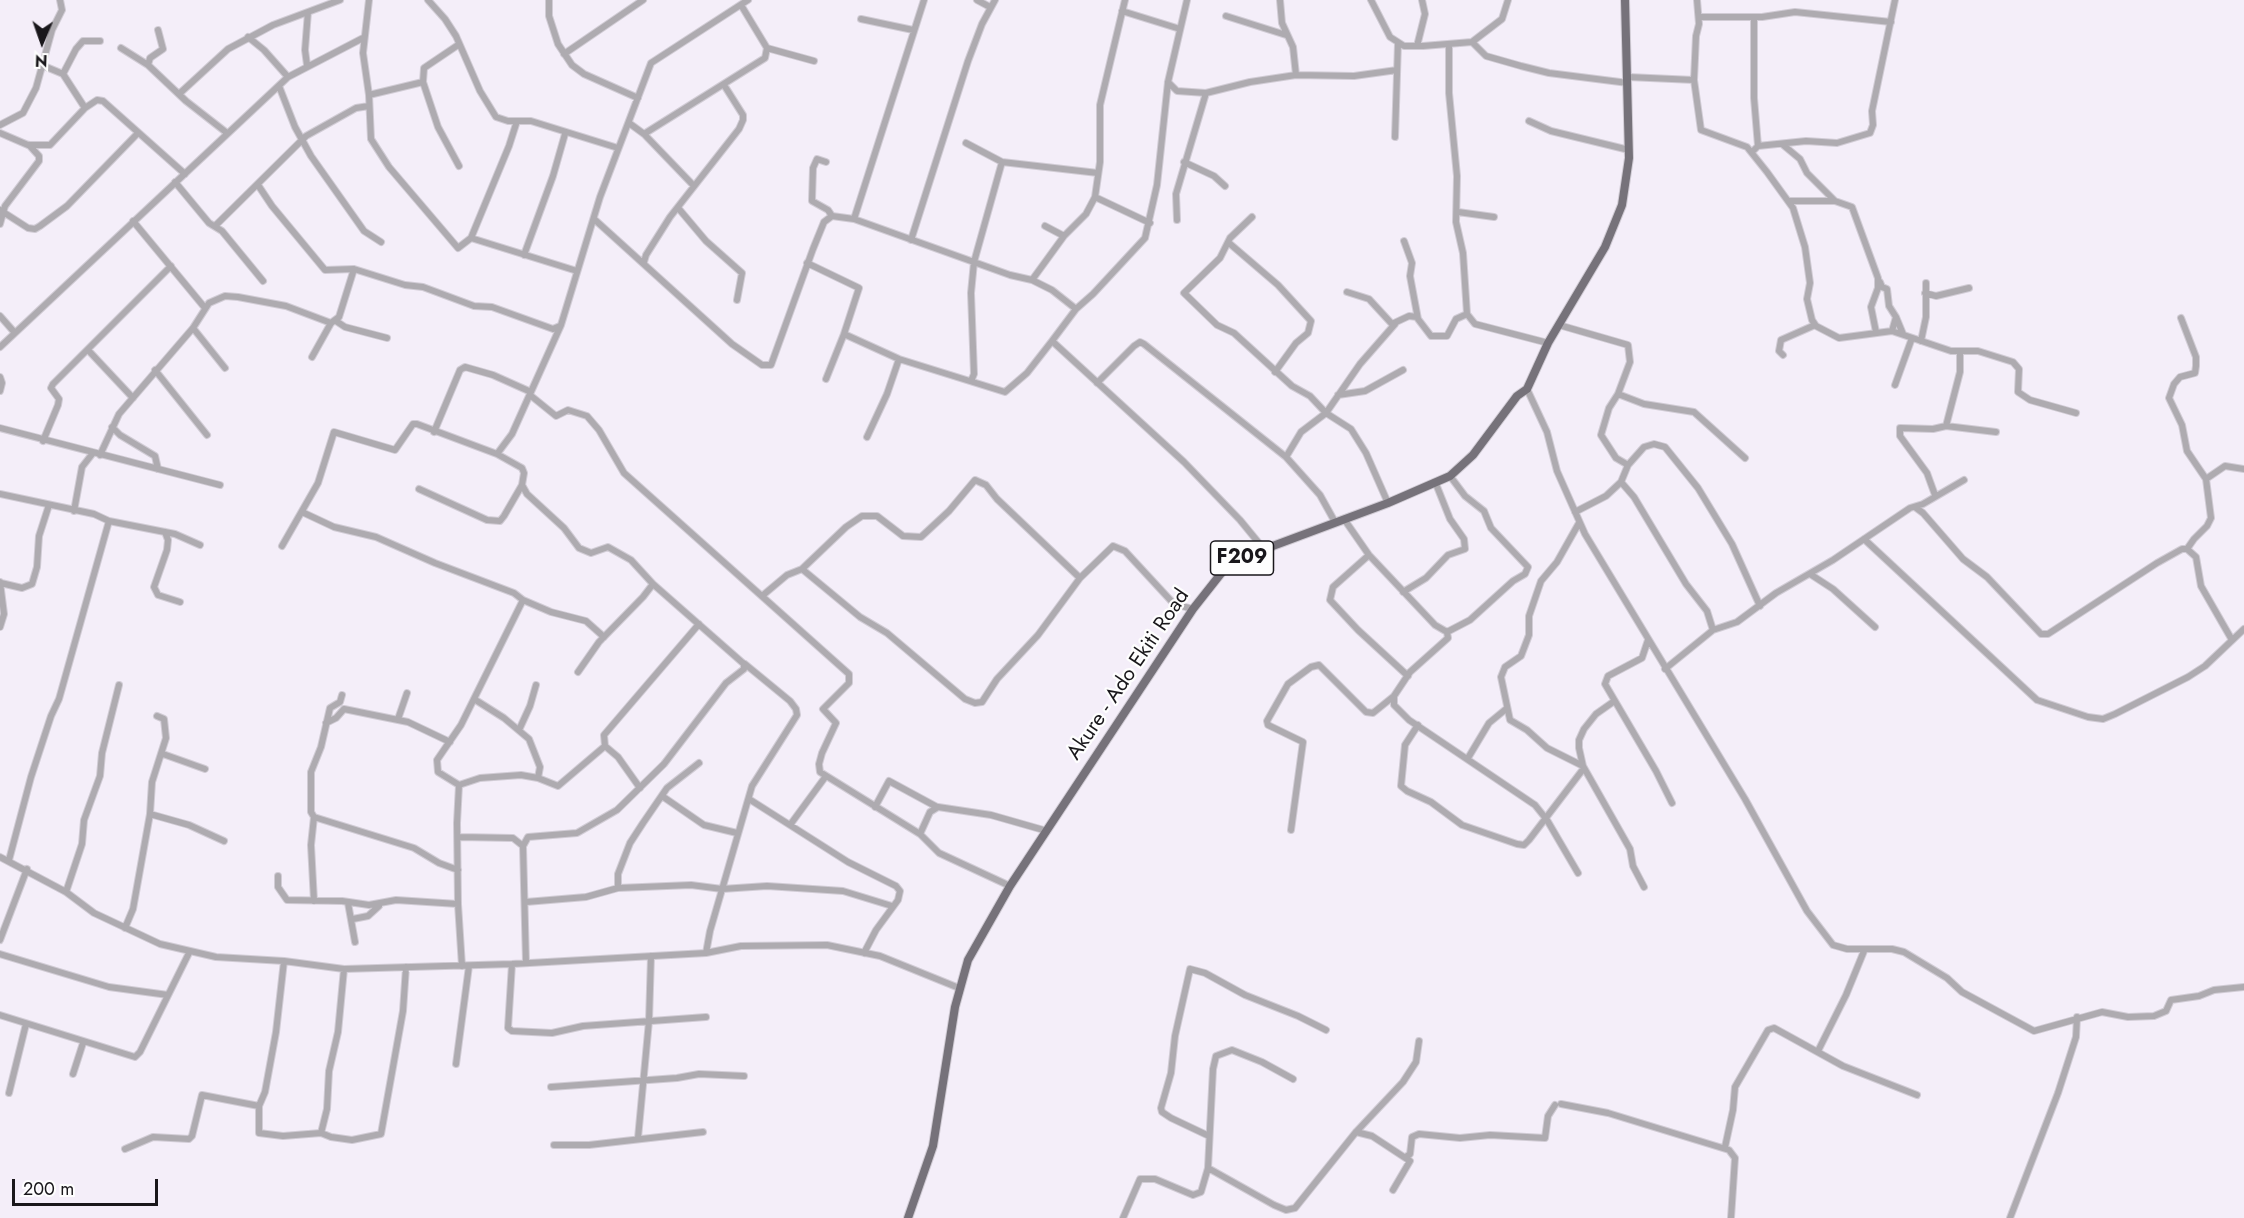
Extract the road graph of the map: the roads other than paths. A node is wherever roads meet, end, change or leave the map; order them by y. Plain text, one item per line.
1 (60, 0) edge
2 (340, 0) edge
3 (369, 0) edge
4 (428, 0) edge
5 (549, 0) edge
6 (644, 0) edge
7 (748, 0) edge
8 (924, 0) edge
9 (977, 0) edge
10 (995, 0) edge
11 (1125, 0) edge
12 (1186, 0) edge
13 (1280, 0) edge
14 (1371, 0) edge
15 (1422, 0) edge
16 (1508, 0) edge
17 (1625, 0) edge
18 (1697, 0) edge
19 (1896, 0) edge
20 (741, 5) junction
21 (990, 7) junction
22 (308, 12) junction
23 (1122, 12) junction
24 (1226, 16) dead end
25 (1699, 17) junction
26 (1754, 17) junction
27 (861, 19) dead end
28 (1891, 22) junction
29 (1180, 29) junction
30 (158, 30) dead end
31 (913, 30) junction
32 (1286, 35) junction
33 (248, 38) junction
34 (363, 38) junction
35 (100, 41) dead end
36 (1472, 42) junction
37 (1398, 44) junction
38 (458, 45) junction
39 (1449, 45) junction
40 (1417, 46) junction
41 (121, 48) dead end
42 (767, 48) junction
43 (564, 54) junction
44 (814, 61) dead end
45 (148, 65) junction
46 (307, 65) junction
47 (44, 66) junction
48 (1397, 70) junction
49 (63, 74) junction
50 (1296, 75) junction
51 (288, 77) junction
52 (1628, 80) junction
53 (1694, 80) junction
54 (423, 82) junction
55 (1168, 82) junction
56 (724, 84) junction
57 (279, 86) junction
58 (1177, 91) junction
59 (1206, 93) junction
60 (179, 94) junction
61 (369, 95) junction
62 (1167, 96) junction
63 (638, 98) junction
64 (369, 106) junction
65 (84, 108) junction
66 (508, 121) junction
67 (517, 121) junction
68 (1529, 121) dead end
69 (629, 123) junction
70 (0, 125) edge
71 (514, 130) junction
72 (0, 133) edge
73 (138, 134) junction
74 (228, 134) junction
75 (565, 134) junction
76 (644, 134) junction
77 (1395, 137) dead end
78 (302, 140) junction
79 (966, 143) dead end
80 (1782, 144) junction
81 (28, 145) junction
82 (1758, 146) junction
83 (618, 148) junction
84 (1629, 150) junction
85 (1752, 152) junction
86 (826, 162) dead end
87 (1002, 162) junction
88 (1184, 162) junction
89 (459, 166) dead end
90 (1098, 173) junction
91 (185, 174) junction
92 (175, 182) junction
93 (258, 185) junction
94 (694, 186) junction
95 (1225, 186) dead end
96 (1095, 197) junction
97 (1789, 201) junction
98 (1835, 201) junction
99 (679, 209) junction
100 (2, 211) edge
101 (1458, 212) junction
102 (832, 216) junction
103 (1252, 217) dead end
104 (1494, 217) dead end
105 (594, 219) junction
106 (854, 219) junction
107 (1177, 220) dead end
108 (133, 221) junction
109 (1150, 223) junction
110 (0, 224) edge
111 (215, 226) junction
112 (1045, 226) dead end
113 (1064, 236) junction
114 (471, 237) junction
115 (912, 240) junction
116 (1404, 241) dead end
117 (381, 242) dead end
118 (1229, 243) junction
119 (524, 255) junction
120 (644, 262) junction
121 (974, 262) junction
122 (807, 263) junction
123 (171, 266) junction
124 (354, 269) junction
125 (577, 271) junction
126 (1878, 278) junction
127 (1032, 280) junction
128 (263, 281) dead end
129 (1926, 284) dead end
130 (1969, 288) dead end
131 (1347, 292) dead end
132 (1925, 293) junction
133 (737, 300) dead end
134 (205, 308) junction
135 (1076, 309) junction
136 (1467, 315) junction
137 (0, 316) edge
138 (1417, 317) junction
139 (1896, 317) junction
140 (2181, 318) dead end
141 (333, 322) junction
142 (1395, 324) junction
143 (561, 325) junction
144 (1559, 325) junction
145 (1815, 325) junction
146 (193, 328) junction
147 (1892, 331) junction
148 (1876, 332) junction
149 (15, 333) junction
150 (1903, 333) junction
151 (844, 334) junction
152 (1912, 338) junction
153 (387, 339) dead end
154 (1052, 341) junction
155 (1921, 341) junction
156 (1548, 343) junction
157 (0, 347) edge
158 (88, 350) junction
159 (1960, 352) junction
160 (1784, 356) dead end
161 (312, 357) dead end
162 (899, 359) junction
163 (225, 368) dead end
164 (155, 370) junction
165 (1403, 370) dead end
166 (1275, 372) junction
167 (0, 377) edge
168 (826, 379) dead end
169 (971, 381) junction
170 (1097, 383) junction
171 (1895, 385) dead end
172 (1527, 389) junction
173 (0, 391) edge
174 (530, 393) junction
175 (1618, 394) junction
176 (1338, 395) junction
177 (133, 398) junction
178 (1326, 413) junction
179 (2076, 413) dead end
180 (1946, 426) junction
181 (112, 427) junction
182 (0, 428) edge
183 (434, 432) junction
184 (1996, 432) dead end
185 (207, 435) dead end
186 (867, 437) dead end
187 (43, 441) junction
188 (97, 454) junction
189 (497, 454) junction
190 (1286, 457) junction
191 (1745, 458) dead end
192 (1628, 465) junction
193 (158, 469) junction
194 (2244, 469) edge
195 (1450, 476) junction
196 (2206, 478) junction
197 (1964, 480) dead end
198 (1621, 482) junction
199 (1436, 484) junction
200 (220, 485) dead end
201 (522, 485) junction
202 (419, 489) dead end
203 (0, 494) edge
204 (1935, 495) junction
205 (1388, 503) junction
206 (49, 505) junction
207 (1915, 507) junction
208 (74, 511) junction
209 (302, 512) junction
210 (1575, 512) junction
211 (1344, 519) junction
212 (109, 521) junction
213 (1335, 522) junction
214 (1579, 523) junction
215 (165, 532) junction
216 (1864, 539) junction
217 (200, 544) dead end
218 (282, 546) dead end
219 (1263, 548) junction
220 (2187, 549) junction
221 (1369, 555) junction
222 (802, 569) junction
223 (1810, 574) junction
224 (1080, 578) junction
225 (0, 582) edge
226 (653, 584) junction
227 (1403, 592) junction
228 (762, 596) junction
229 (523, 600) junction
230 (180, 602) dead end
231 (1760, 606) junction
232 (1193, 609) junction
233 (699, 624) junction
234 (0, 627) edge
235 (1875, 627) dead end
236 (2244, 629) edge
237 (1713, 630) junction
238 (1447, 632) junction
239 (604, 637) junction
240 (1648, 639) junction
241 (2232, 640) junction
242 (744, 664) junction
243 (1665, 669) junction
244 (578, 672) dead end
245 (1408, 676) junction
246 (119, 684) dead end
247 (536, 686) dead end
248 (407, 693) dead end
249 (342, 694) dead end
250 (1394, 696) junction
251 (474, 699) junction
252 (1613, 702) junction
253 (1506, 709) junction
254 (157, 716) dead end
255 (398, 719) junction
256 (326, 723) junction
257 (1418, 725) junction
258 (519, 730) junction
259 (450, 742) junction
260 (605, 746) junction
261 (163, 754) junction
262 (1468, 758) junction
263 (699, 763) dead end
264 (1584, 767) junction
265 (204, 769) dead end
266 (826, 776) junction
267 (538, 778) junction
268 (459, 784) junction
269 (640, 788) junction
270 (662, 796) junction
271 (749, 799) junction
272 (1672, 803) dead end
273 (875, 807) junction
274 (938, 807) junction
275 (150, 814) junction
276 (314, 818) junction
277 (1547, 820) junction
278 (790, 825) junction
279 (1291, 830) dead end
280 (1047, 831) junction
281 (737, 833) junction
282 (920, 834) junction
283 (459, 837) junction
284 (224, 841) dead end
285 (523, 846) junction
286 (0, 857) edge
287 (9, 860) junction
288 (27, 869) junction
289 (458, 870) junction
290 (1578, 873) dead end
291 (278, 876) dead end
292 (1010, 886) junction
293 (1644, 887) dead end
294 (618, 888) junction
295 (722, 889) junction
296 (66, 892) junction
297 (314, 901) junction
298 (525, 902) junction
299 (348, 903) junction
300 (458, 904) junction
301 (380, 905) junction
302 (892, 906) junction
303 (353, 919) junction
304 (125, 928) junction
305 (0, 940) edge
306 (355, 942) dead end
307 (1864, 951) junction
308 (864, 952) junction
309 (189, 953) junction
310 (706, 953) junction
311 (0, 954) edge
312 (651, 956) junction
313 (284, 961) junction
314 (526, 963) junction
315 (512, 964) junction
316 (465, 966) junction
317 (406, 968) junction
318 (344, 969) junction
319 (2244, 987) edge
320 (959, 988) junction
321 (168, 995) junction
322 (0, 1016) edge
323 (706, 1017) dead end
324 (2074, 1018) junction
325 (649, 1021) junction
326 (26, 1024) junction
327 (1326, 1030) dead end
328 (1419, 1041) dead end
329 (83, 1043) junction
330 (1818, 1051) junction
331 (456, 1064) dead end
332 (73, 1074) dead end
333 (744, 1076) dead end
334 (643, 1079) junction
335 (1293, 1079) dead end
336 (551, 1087) dead end
337 (9, 1093) dead end
338 (1917, 1095) dead end
339 (258, 1106) junction
340 (703, 1131) dead end
341 (1356, 1132) junction
342 (321, 1133) junction
343 (1209, 1136) junction
344 (638, 1137) junction
345 (554, 1145) dead end
346 (1725, 1148) junction
347 (125, 1149) dead end
348 (1406, 1157) junction
349 (1208, 1168) junction
350 (1393, 1190) dead end
351 (908, 1218) edge
352 (1124, 1218) edge
353 (1731, 1218) edge
354 (2010, 1218) edge

1 - 47 street
2 - 22 street
3 - 34 street
4 - 38 street
5 - 43 street
6 - 43 street
7 - 20 street
8 - 31 street
9 - 21 street
10 - 21 street
11 - 23 street
12 - 29 street
13 - 32 street
14 - 37 street
15 - 40 street
16 - 36 street
17 - 52 main road, Akure - Ado Ekiti Road / F209
18 - 25 street
19 - 28 street
20 - 42 street
20 - 63 street
21 - 115 street
22 - 33 street
22 - 46 street
23 - 29 street
23 - 90 street
24 - 32 street
25 - 26 street
25 - 53 street
26 - 28 street
26 - 82 street
27 - 31 street
28 - 80 street
29 - 55 street
30 - 45 street
31 - 106 street
32 - 50 street
33 - 51 street
33 - 60 street
34 - 46 street
34 - 61 street
35 - 49 street
36 - 39 street
36 - 52 street
37 - 40 street
37 - 48 street
38 - 54 street
38 - 66 street
39 - 40 street
39 - 101 street
41 - 45 street
42 - 44 street
42 - 56 street
43 - 63 street
45 - 60 street
46 - 51 street
47 - 49 street
47 - 70 street
48 - 50 street
48 - 77 street
49 - 65 street
50 - 59 street
51 - 57 street
52 - 53 street
52 - 84 main road, Akure - Ado Ekiti Road / F209
53 - 85 street
54 - 61 street
54 - 89 street
55 - 58 street
55 - 62 street
56 - 76 street
56 - 94 street
57 - 74 street
57 - 78 street
58 - 59 street
58 - 62 street
59 - 88 street
60 - 74 street
61 - 64 street
62 - 109 street
63 - 69 street
64 - 78 street
64 - 114 street
65 - 73 street
65 - 81 street
66 - 67 street
66 - 71 street
67 - 71 street
67 - 75 street
68 - 84 street
69 - 76 street
69 - 83 street
71 - 114 street
72 - 81 street
73 - 91 street
73 - 100 street
74 - 91 street
75 - 83 street
75 - 119 street
76 - 94 street
78 - 93 street
78 - 117 street
79 - 87 street
80 - 82 street
80 - 98 street
81 - 100 street
82 - 85 street
83 - 105 street
84 - 144 main road, Akure - Ado Ekiti Road / F209
85 - 97 street
86 - 102 street
87 - 90 street
87 - 121 street
88 - 95 street
88 - 107 street
90 - 96 street
91 - 92 street
92 - 108 street
92 - 111 street
93 - 111 street
93 - 124 street
94 - 99 street
96 - 109 street
96 - 113 street
97 - 98 street
97 - 145 street
98 - 126 street
99 - 120 street
99 - 133 street
100 - 110 street
101 - 104 street
101 - 136 street
102 - 106 street
102 - 122 street
103 - 118 street
105 - 120 street
105 - 125 street
106 - 115 street
108 - 123 street
108 - 149 street
109 - 135 street
111 - 128 street
112 - 113 street
113 - 127 street
114 - 119 street
115 - 121 street
116 - 138 street
118 - 166 street
118 - 166 street
119 - 125 street
120 - 122 street
121 - 127 street
121 - 169 street
122 - 151 street
123 - 134 street
123 - 158 street
124 - 141 street
124 - 143 street
125 - 143 street
126 - 139 street
126 - 148 street
127 - 135 street
129 - 132 street
130 - 132 street
131 - 142 street
132 - 155 street
134 - 141 street
134 - 146 street
135 - 154 street
136 - 138 street
136 - 156 street
137 - 149 street
138 - 142 street
139 - 147 street
139 - 150 street
140 - 196 street
141 - 153 street
141 - 161 street
142 - 176 street
143 - 174 street
144 - 156 main road, Akure - Ado Ekiti Road / F209
144 - 175 street
145 - 148 street
145 - 160 street
146 - 163 street
146 - 164 street
147 - 148 street
147 - 150 street
149 - 157 street
150 - 152 street
151 - 162 street
151 - 168 street
152 - 155 street
152 - 171 street
154 - 169 street
154 - 170 street
155 - 159 street
156 - 172 main road, Akure - Ado Ekiti Road / F209
158 - 177 street
158 - 187 street
159 - 179 street
159 - 180 street
162 - 169 street
162 - 186 street
164 - 177 street
164 - 185 street
165 - 176 street
166 - 178 street
167 - 173 street
170 - 190 street
170 - 219 street
172 - 195 main road, Akure - Ado Ekiti Road / F209
172 - 210 street
174 - 183 street
174 - 189 street
174 - 228 street
175 - 191 street
175 - 192 street
176 - 178 street
177 - 181 street
178 - 190 street
178 - 205 street
180 - 184 street
180 - 204 street
181 - 188 street
181 - 193 street
182 - 187 street
183 - 189 street
183 - 209 street
187 - 188 street
188 - 193 street
188 - 208 street
189 - 201 street
190 - 213 street
192 - 198 street
192 - 231 street
193 - 200 street
194 - 196 street
195 - 199 main road, Akure - Ado Ekiti Road / F209
195 - 238 street
196 - 220 street
197 - 204 street
198 - 210 street
198 - 237 street
199 - 205 main road, Akure - Ado Ekiti Road / F209
199 - 227 street
201 - 202 street
201 - 226 street
203 - 206 street
204 - 207 street
205 - 211 main road, Akure - Ado Ekiti Road / F209
206 - 208 street
206 - 225 street
207 - 216 street
207 - 220 street
208 - 212 street
209 - 218 street
209 - 229 street
210 - 214 street
211 - 213 main road, Akure - Ado Ekiti Road / F209
211 - 221 street
212 - 215 street
212 - 287 street
213 - 219 main road, Akure - Ado Ekiti Road / F209
214 - 240 street
214 - 253 street
215 - 217 street
215 - 230 street
216 - 223 street
216 - 241 street
219 - 232 main road, Akure - Ado Ekiti Road / F209
220 - 241 street
221 - 227 street
221 - 245 street
222 - 224 street
222 - 224 street
222 - 228 street
223 - 231 street
223 - 235 street
224 - 232 street
225 - 234 street
226 - 233 street
226 - 239 street
227 - 238 street
228 - 266 street
229 - 239 street
229 - 251 street
231 - 237 street
232 - 280 main road, Akure - Ado Ekiti Road / F209
233 - 242 street
233 - 260 street
236 - 241 street
237 - 243 street
238 - 245 street
239 - 244 street
240 - 243 street
240 - 252 street
242 - 269 street
242 - 271 street
243 - 307 street
245 - 250 street
246 - 296 street
247 - 258 street
248 - 255 street
249 - 256 street
250 - 257 street
250 - 279 street
251 - 258 street
251 - 259 street
252 - 264 street
252 - 272 street
253 - 262 street
253 - 264 street
254 - 261 street
255 - 256 street
255 - 259 street
256 - 276 street
257 - 262 street
257 - 277 street
258 - 267 street
259 - 268 street
260 - 267 street
260 - 269 street
261 - 265 street
261 - 275 street
262 - 277 street
263 - 270 street
264 - 277 street
264 - 293 street
266 - 273 street
266 - 278 street
267 - 268 street
268 - 283 street
269 - 285 street
270 - 281 street
270 - 294 street
271 - 278 street
271 - 281 street
273 - 274 street
273 - 282 street
274 - 280 street
274 - 282 street
275 - 284 street
275 - 304 street
276 - 289 street
276 - 297 street
277 - 290 street
278 - 302 street
280 - 292 main road, Akure - Ado Ekiti Road / F209
281 - 295 street
282 - 292 street
283 - 285 street
283 - 289 street
285 - 298 street
286 - 287 street
287 - 288 street
288 - 296 street
288 - 305 street
289 - 300 street
291 - 297 street
292 - 320 main road, Akure - Ado Ekiti Road / F209
294 - 295 street
294 - 298 street
295 - 302 street
295 - 310 street
296 - 304 street
297 - 299 street
298 - 314 street
299 - 301 street
299 - 303 street
300 - 301 street
300 - 316 street
301 - 303 street
302 - 308 street
303 - 306 street
304 - 309 street
307 - 324 street
307 - 330 street
308 - 310 street
308 - 320 street
309 - 313 street
309 - 321 street
310 - 312 street
311 - 321 street
312 - 314 street
312 - 325 street
313 - 318 street
313 - 339 street
314 - 315 street
315 - 316 street
315 - 325 street
316 - 317 street
316 - 331 street
317 - 318 street
317 - 342 street
318 - 342 street
319 - 324 street
320 - 351 main road, Akure - Ado Ekiti Road / F209
321 - 329 street
322 - 326 street
323 - 325 street
324 - 354 street
325 - 334 street
326 - 329 street
326 - 337 street
327 - 343 street
328 - 341 street
329 - 332 street
330 - 338 street
330 - 346 street
333 - 334 street
334 - 336 street
334 - 344 street
335 - 343 street
339 - 342 street
339 - 347 street
340 - 344 street
341 - 348 street
341 - 349 street
343 - 349 street
344 - 345 street
346 - 348 street
346 - 353 street
348 - 350 street
349 - 352 street

